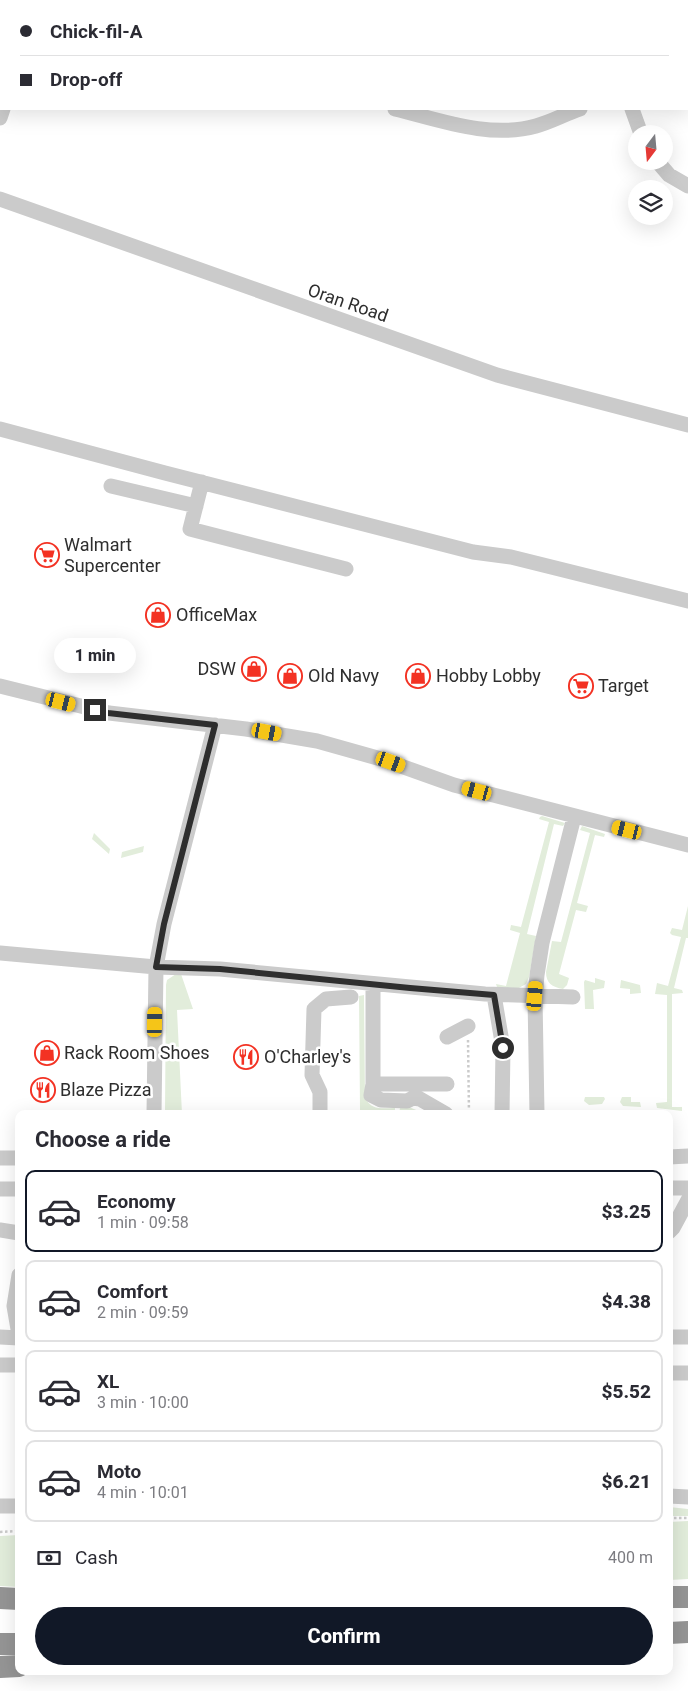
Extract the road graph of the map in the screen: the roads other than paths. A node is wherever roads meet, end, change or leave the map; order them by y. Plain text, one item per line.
1 (399, 110) edge
2 (577, 110) edge
3 (632, 110) edge
4 (637, 125) edge
5 (665, 170) edge
6 (688, 186) edge
7 (0, 199) edge
8 (688, 425) edge
9 (0, 429) edge
10 (202, 482) junction
11 (111, 486) dead end
12 (196, 506) junction
13 (346, 569) dead end
14 (688, 601) edge
15 (0, 686) edge
16 (215, 725) junction
17 (574, 817) junction
18 (688, 845) edge
19 (0, 953) edge
20 (156, 967) junction
21 (372, 984) junction
22 (494, 995) junction
23 (535, 996) junction
24 (351, 997) dead end
25 (573, 997) dead end
26 (468, 1026) road end
27 (447, 1037) dead end
28 (373, 1084) junction
29 (447, 1084) dead end
30 (407, 1100) junction
31 (154, 1110) edge
32 (320, 1110) edge
33 (424, 1110) edge
34 (439, 1110) edge
35 (502, 1110) edge
36 (536, 1110) edge
37 (673, 1156) edge
38 (688, 1156) edge
39 (0, 1158) edge
40 (15, 1158) edge
41 (673, 1188) edge
42 (688, 1188) edge
43 (0, 1189) edge
44 (15, 1189) edge
45 (688, 1200) edge
46 (675, 1226) edge
47 (0, 1230) edge
48 (15, 1232) edge
49 (15, 1290) edge
50 (11, 1305) edge
51 (15, 1320) edge
52 (0, 1336) edge
53 (673, 1337) edge
54 (688, 1337) edge
55 (15, 1338) edge
56 (0, 1365) edge
57 (15, 1365) edge
58 (673, 1373) edge
59 (688, 1373) edge
60 (673, 1496) edge
61 (688, 1497) edge
62 (0, 1506) edge
63 (15, 1506) edge
64 (673, 1597) edge
65 (688, 1597) edge
66 (0, 1598) edge
67 (15, 1599) edge
68 (15, 1610) edge
69 (0, 1611) edge
70 (688, 1632) edge
71 (673, 1633) edge
72 (0, 1644) edge
73 (15, 1644) edge
74 (15, 1666) edge
75 (0, 1667) edge

1 - 2 street
3 - 4 street
5 - 6 street
7 - 8 street, Oran Road
9 - 10 street
10 - 12 street
10 - 14 street
11 - 12 street
12 - 13 street
15 - 16 street
16 - 17 street
16 - 20 street
17 - 18 street
17 - 23 street
19 - 20 street
20 - 21 street
20 - 31 street
21 - 22 street
21 - 28 street
22 - 23 street
22 - 35 street
23 - 25 street
23 - 36 street
24 - 32 street
26 - 27 street
28 - 29 street
28 - 30 street
30 - 33 street
30 - 34 street
37 - 38 street
39 - 40 street
41 - 42 street
43 - 44 street
45 - 46 street
47 - 48 street
49 - 50 street
50 - 51 street
52 - 55 street
53 - 54 street
56 - 57 street
58 - 59 street
60 - 61 street
62 - 63 street
64 - 65 highway
66 - 67 highway
68 - 69 highway
70 - 71 highway
72 - 73 highway
74 - 75 highway

